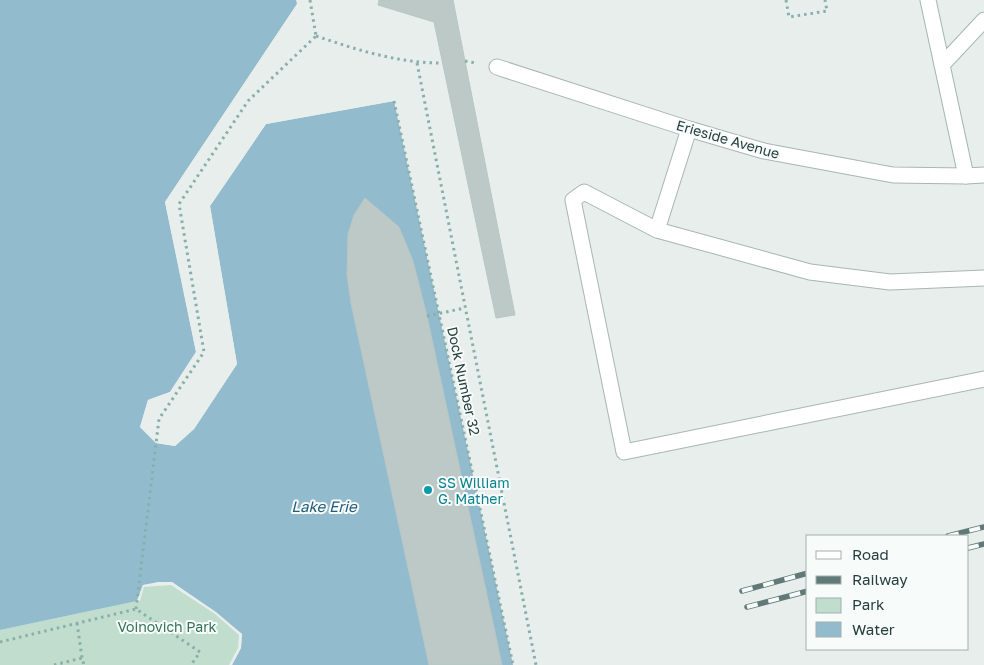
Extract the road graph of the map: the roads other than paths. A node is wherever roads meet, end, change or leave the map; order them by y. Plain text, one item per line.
1 (928, 0) edge
2 (984, 20) edge
3 (942, 65) junction
4 (497, 67) dead end
5 (689, 129) junction
6 (984, 175) edge
7 (966, 176) junction
8 (657, 230) junction
9 (984, 278) edge
10 (984, 379) edge

1 - 3 street
2 - 3 street
3 - 7 street
4 - 5 street, Erieside Avenue
5 - 7 street, Erieside Avenue
5 - 8 street
6 - 7 street, Erieside Avenue
8 - 9 street
8 - 10 street

